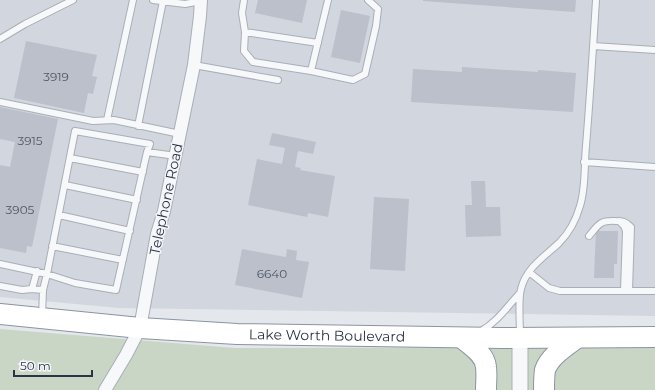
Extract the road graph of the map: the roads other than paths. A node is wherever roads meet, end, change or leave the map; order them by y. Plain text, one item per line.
1 (73, 0) edge
2 (133, 0) edge
3 (153, 0) edge
4 (244, 0) edge
5 (328, 0) edge
6 (368, 0) edge
7 (596, 0) edge
8 (163, 1) junction
9 (201, 1) edge
10 (245, 32) junction
11 (0, 39) edge
12 (318, 43) junction
13 (593, 46) junction
14 (655, 50) edge
15 (194, 65) junction
16 (311, 71) junction
17 (278, 80) dead end
18 (0, 102) edge
19 (107, 120) junction
20 (138, 126) junction
21 (180, 134) junction
22 (147, 152) junction
23 (176, 156) junction
24 (70, 158) junction
25 (584, 162) junction
26 (655, 167) edge
27 (143, 172) junction
28 (64, 185) junction
29 (137, 200) junction
30 (59, 215) junction
31 (130, 232) junction
32 (589, 236) dead end
33 (52, 246) junction
34 (123, 260) junction
35 (0, 264) edge
36 (37, 272) junction
37 (529, 272) junction
38 (47, 274) junction
39 (0, 286) edge
40 (32, 289) junction
41 (43, 290) junction
42 (655, 290) edge
43 (626, 291) junction
44 (520, 294) junction
45 (0, 314) edge
46 (42, 318) junction
47 (140, 328) junction
48 (655, 337) edge
49 (462, 338) junction
50 (520, 338) junction
51 (577, 338) junction
52 (105, 390) edge
53 (486, 390) edge
54 (520, 390) edge
55 (544, 390) edge

1 - 11 lane
2 - 19 lane
3 - 8 lane
4 - 10 lane
5 - 12 lane
6 - 16 lane
7 - 13 lane
8 - 9 lane
8 - 20 lane
9 - 15 street, Telephone Road
10 - 12 lane
10 - 16 lane
12 - 16 lane
13 - 14 lane
13 - 25 lane
15 - 17 lane
15 - 21 street, Telephone Road
18 - 19 lane
19 - 20 lane
20 - 21 lane
21 - 23 street, Telephone Road
22 - 23 lane
22 - 24 lane
22 - 27 lane
23 - 47 street, Telephone Road
24 - 27 lane
24 - 28 lane
25 - 26 lane
25 - 37 lane
27 - 29 lane
28 - 29 lane
28 - 30 lane
29 - 31 lane
30 - 31 lane
30 - 33 lane
31 - 34 lane
32 - 43 lane
33 - 34 lane
33 - 38 lane
34 - 38 lane
35 - 36 lane
36 - 38 lane
36 - 40 lane
37 - 43 lane
37 - 44 lane
38 - 41 lane
39 - 40 lane
40 - 41 lane
41 - 46 lane
42 - 43 lane
44 - 49 lane
44 - 50 lane
45 - 46 highway, Lake Worth Boulevard
46 - 47 highway, Lake Worth Boulevard
47 - 49 highway, Lake Worth Boulevard
47 - 52 street, Telephone Road
48 - 51 highway, Lake Worth Boulevard
49 - 50 highway, Lake Worth Boulevard
49 - 53 highway
50 - 51 highway, Lake Worth Boulevard
50 - 54 street
51 - 55 highway

